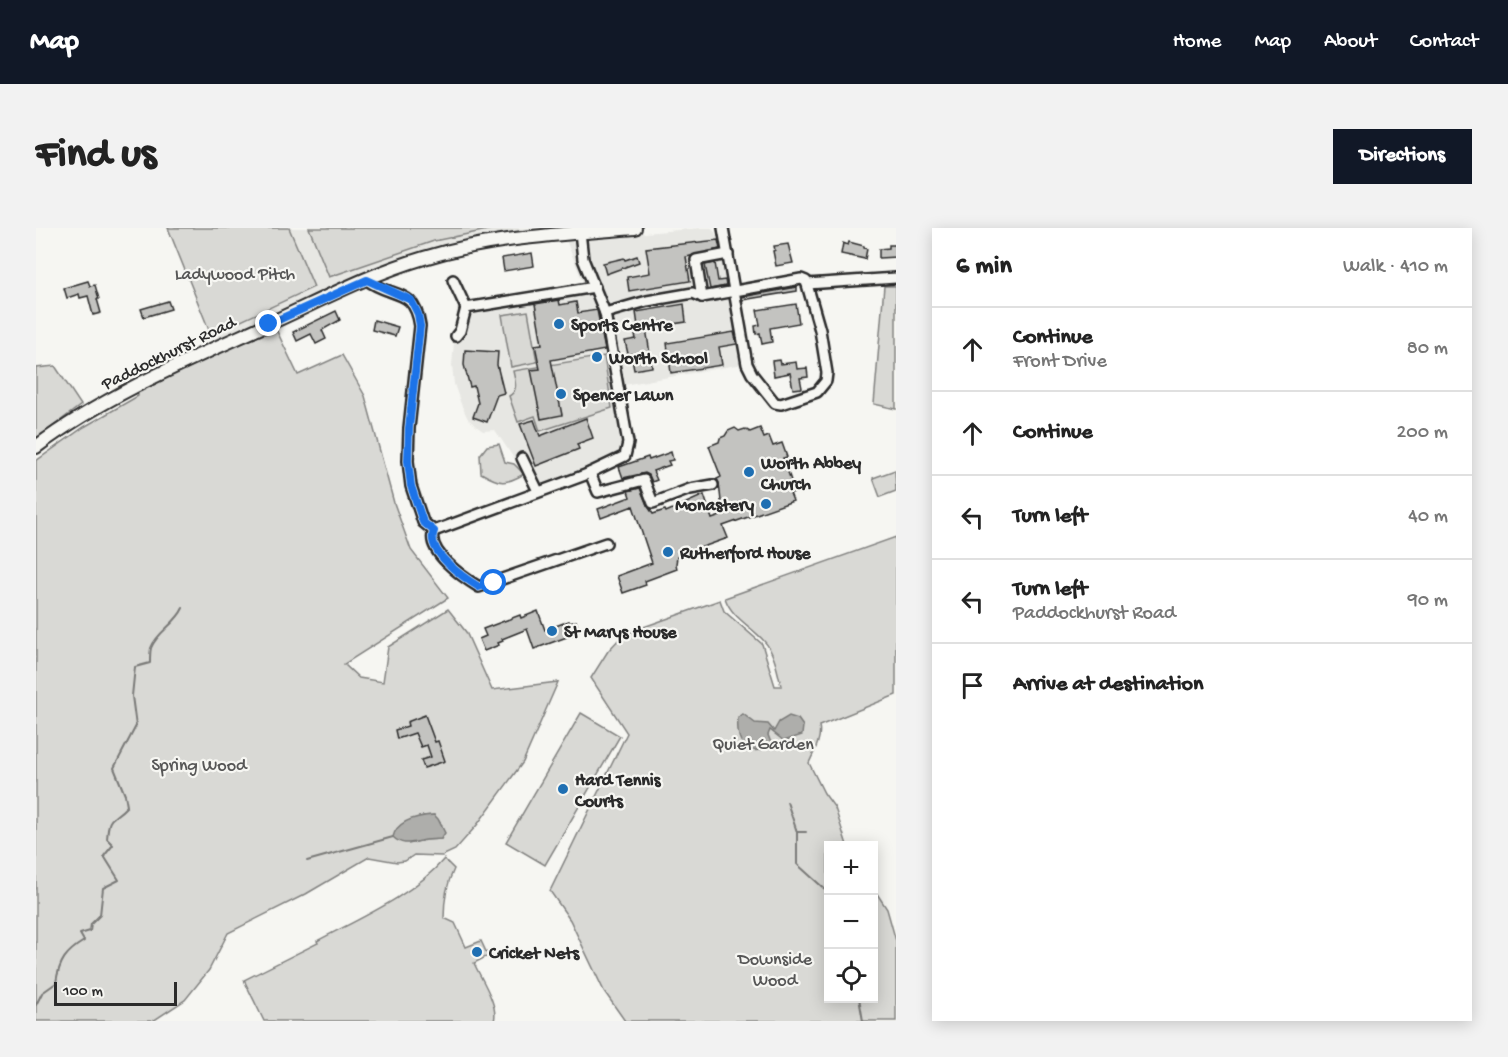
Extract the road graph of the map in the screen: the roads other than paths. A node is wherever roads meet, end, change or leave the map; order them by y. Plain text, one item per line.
1 (635, 228) edge
2 (723, 228) edge
3 (580, 232) junction
4 (728, 254) junction
5 (896, 278) edge
6 (367, 280) junction
7 (453, 280) dead end
8 (807, 284) junction
9 (595, 287) junction
10 (734, 290) junction
11 (702, 297) junction
12 (466, 308) junction
13 (605, 313) junction
14 (456, 336) dead end
15 (36, 447) edge
16 (522, 458) dead end
17 (590, 473) junction
18 (713, 485) dead end
19 (538, 491) junction
20 (434, 531) junction
21 (606, 543) dead end

1 - 3 main road, Paddockhurst Road
2 - 4 lane
3 - 6 main road, Paddockhurst Road
3 - 9 lane
4 - 10 lane
4 - 11 lane
5 - 8 lane
6 - 15 main road, Paddockhurst Road
6 - 20 lane
7 - 12 lane
8 - 10 lane
8 - 10 lane
9 - 12 lane
9 - 13 lane
10 - 11 lane
11 - 13 lane
12 - 14 lane
13 - 17 lane
16 - 19 lane
17 - 18 lane
17 - 19 lane
19 - 20 lane
20 - 21 lane

